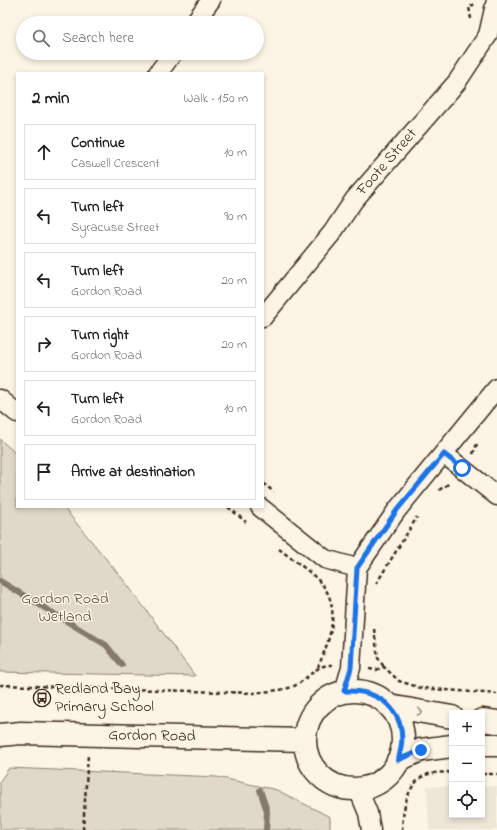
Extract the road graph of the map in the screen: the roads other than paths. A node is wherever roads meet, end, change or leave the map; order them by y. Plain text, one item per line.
1 (211, 0) edge
2 (496, 0) edge
3 (199, 16) edge
4 (168, 60) edge
5 (159, 72) edge
6 (264, 316) edge
7 (497, 388) edge
8 (0, 399) edge
9 (16, 412) edge
10 (444, 454) junction
11 (497, 496) edge
12 (261, 508) edge
13 (357, 568) junction
14 (344, 691) junction
15 (389, 706) junction
16 (449, 716) edge
17 (485, 720) edge
18 (497, 722) edge
19 (0, 735) edge
20 (304, 740) junction
21 (485, 745) edge
22 (497, 745) edge
23 (449, 746) edge
24 (398, 760) junction
25 (358, 789) junction
26 (371, 830) edge

1 - 3 street
2 - 6 street, Foote Street
4 - 5 street
7 - 10 street
8 - 9 street
10 - 11 street
10 - 13 street
12 - 13 street
13 - 14 street
14 - 15 street
14 - 20 street
15 -> 16 street
15 - 24 street
17 - 18 street
19 - 20 street, Gordon Road
20 - 25 street
21 - 22 street
23 - 24 street
24 - 25 street
25 - 26 street

